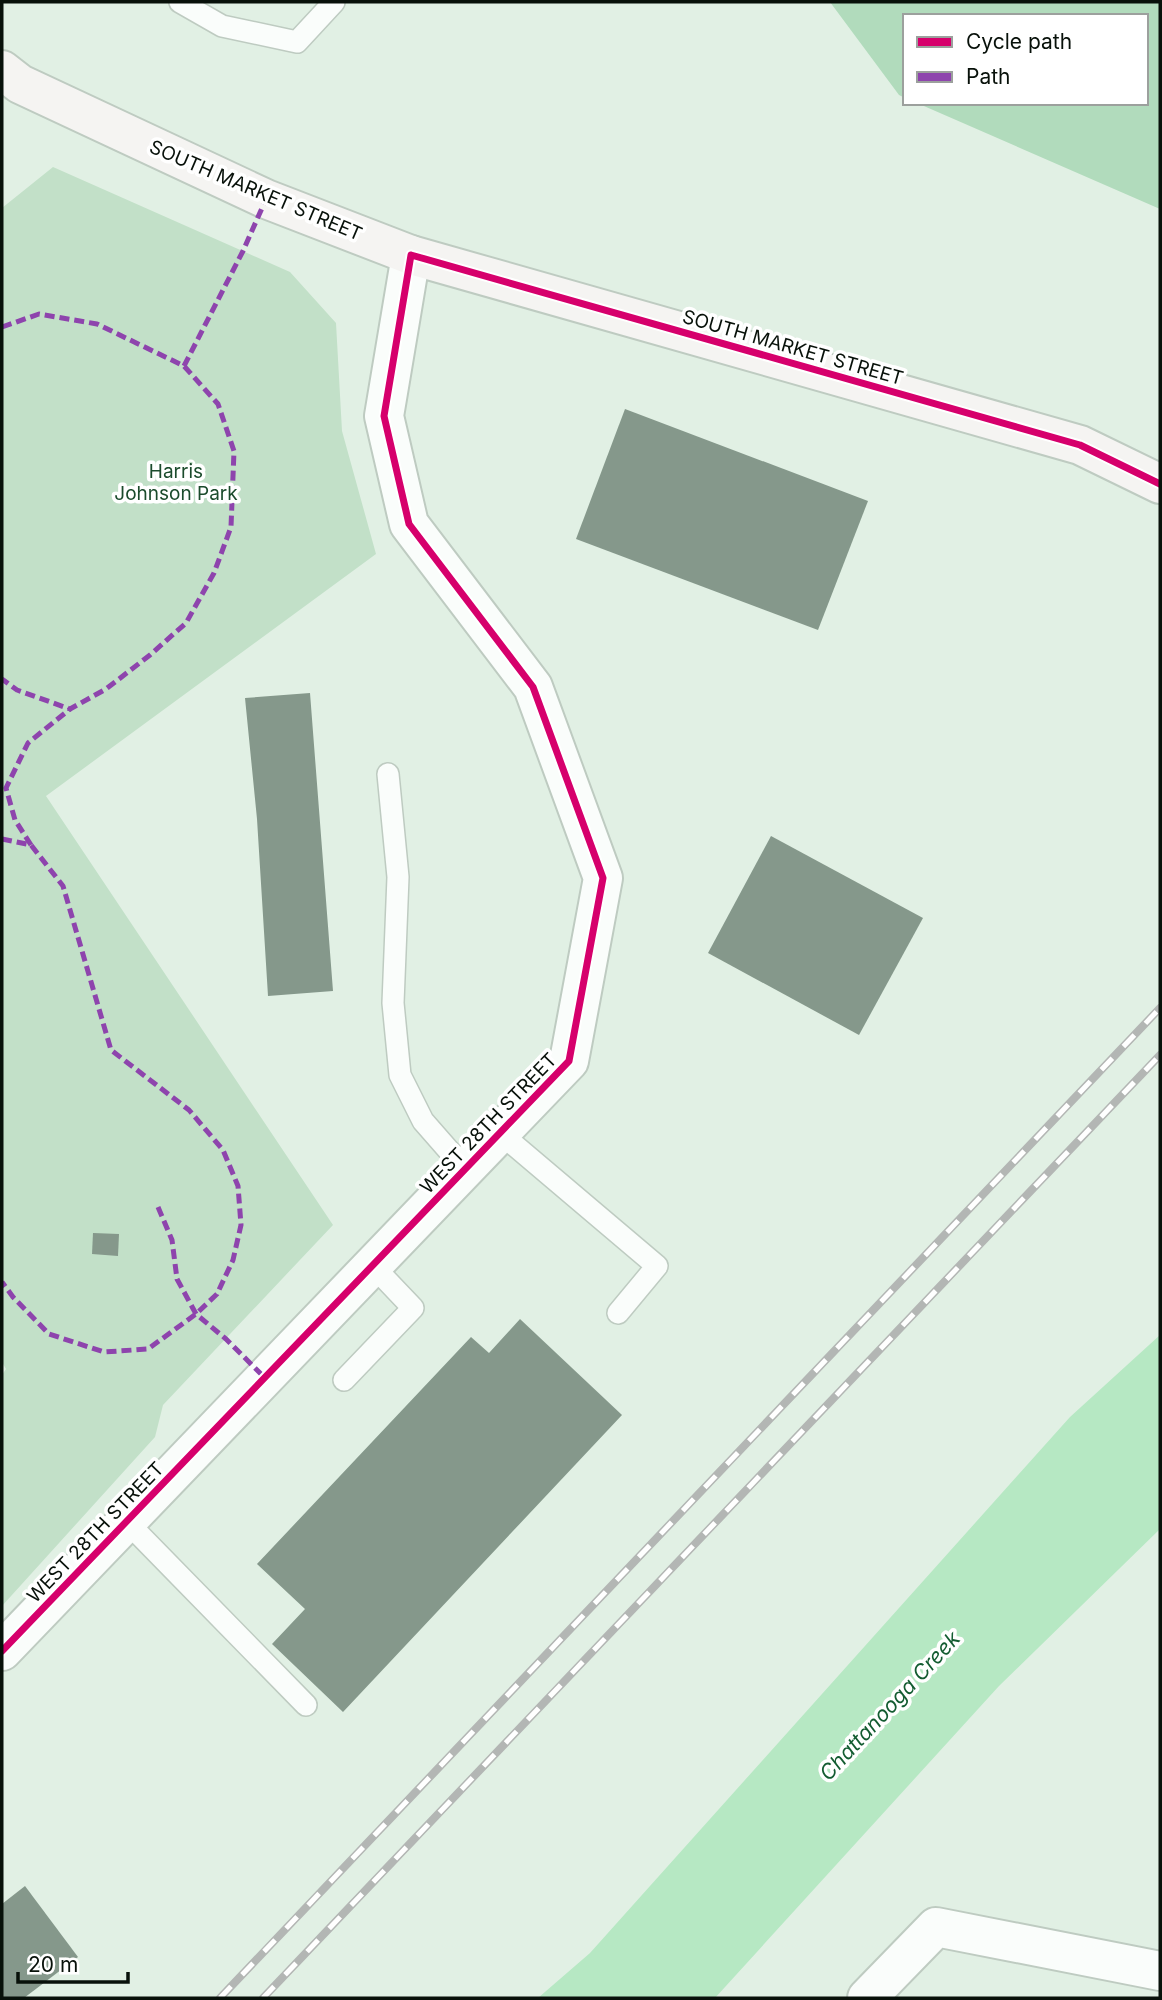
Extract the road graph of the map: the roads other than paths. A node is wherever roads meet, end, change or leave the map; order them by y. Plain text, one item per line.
1 (180, 2) edge
2 (334, 2) edge
3 (2, 70) edge
4 (411, 255) junction
5 (1160, 484) edge
6 (388, 774) dead end
7 (500, 1133) junction
8 (466, 1169) junction
9 (373, 1266) junction
10 (618, 1313) dead end
11 (344, 1380) dead end
12 (127, 1522) junction
13 (2, 1651) edge
14 (306, 1705) dead end
15 (1160, 1971) edge
16 (867, 1998) edge

1 - 2 lane
3 - 4 main road, SOUTH MARKET STREET
4 - 5 main road, SOUTH MARKET STREET
4 - 7 street, WEST 28TH STREET
6 - 8 lane
7 - 8 street, WEST 28TH STREET
7 - 10 lane
8 - 9 street, WEST 28TH STREET
9 - 11 lane
9 - 12 street, WEST 28TH STREET
12 - 13 street, WEST 28TH STREET
12 - 14 lane
15 - 16 street

